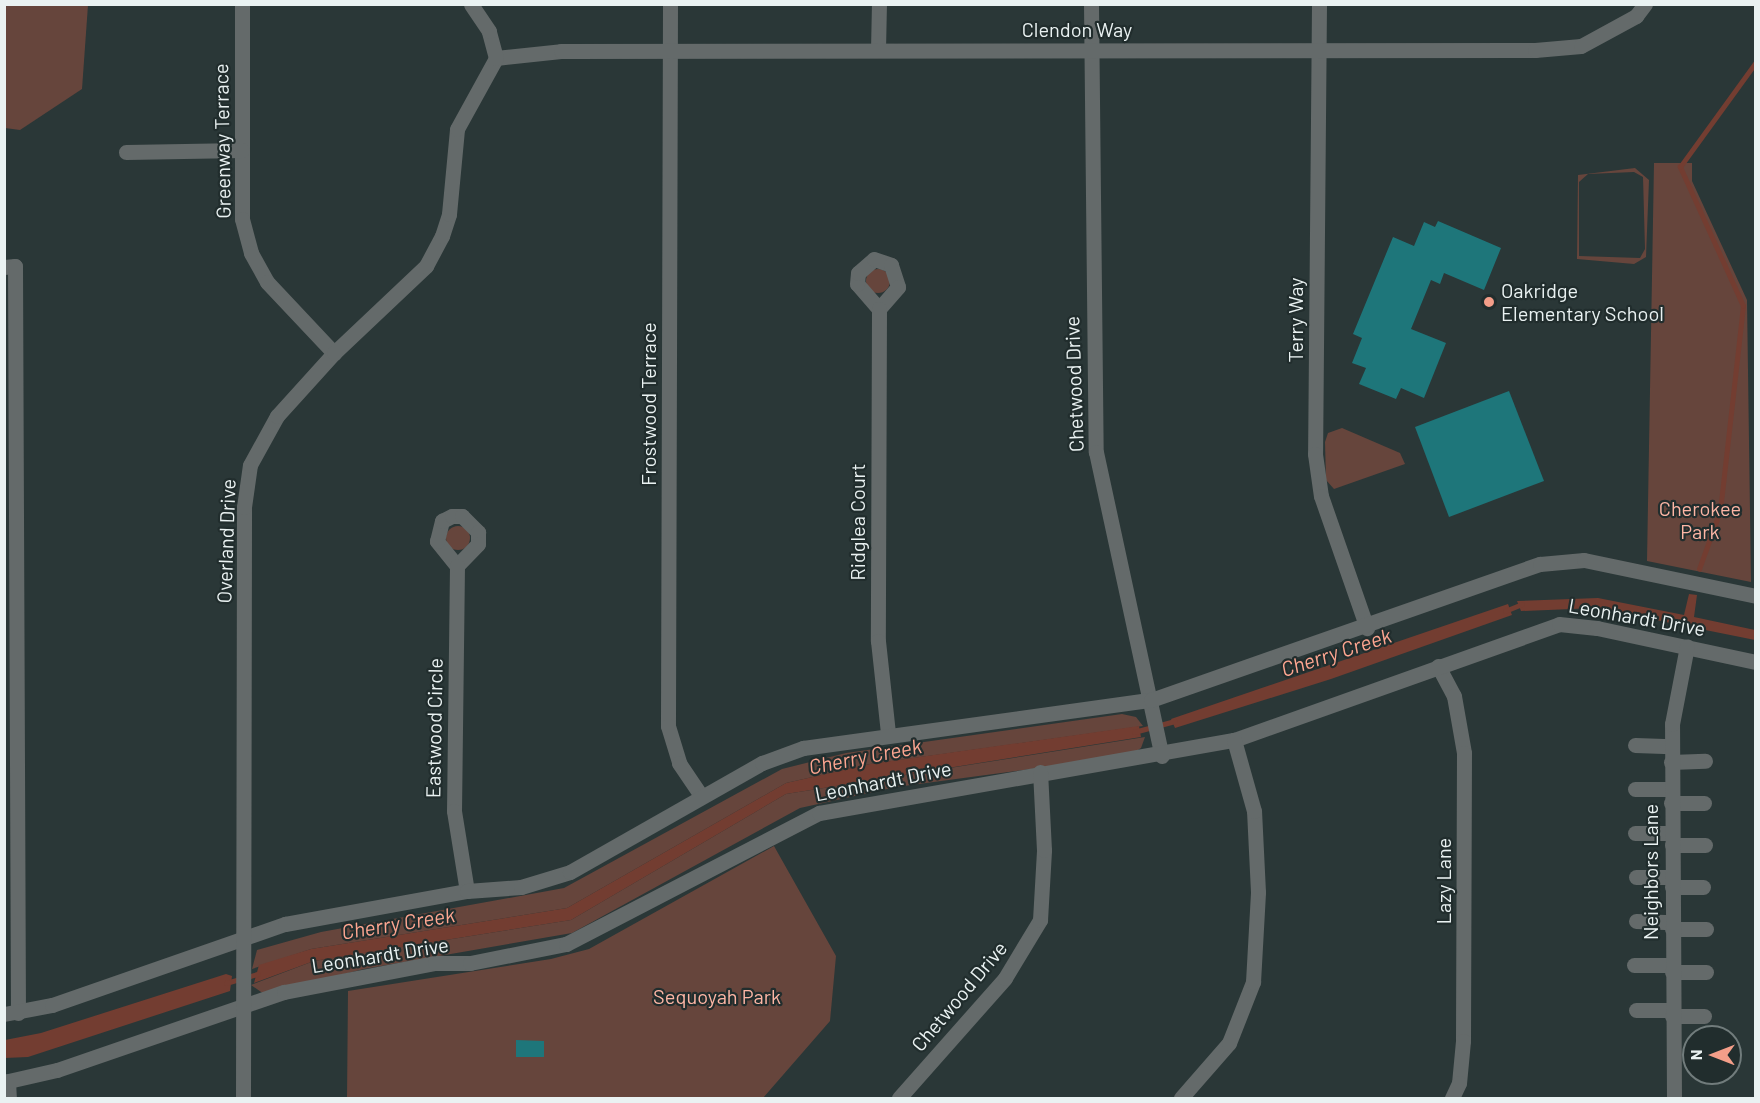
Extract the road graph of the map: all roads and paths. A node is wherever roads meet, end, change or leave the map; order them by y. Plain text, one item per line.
1 (242, 4) edge
2 (471, 4) edge
3 (670, 4) edge
4 (879, 4) edge
5 (1090, 4) edge
6 (1319, 4) edge
7 (1646, 4) edge
8 (878, 50) junction
9 (1090, 50) junction
10 (1319, 51) junction
11 (670, 53) junction
12 (496, 58) junction
13 (242, 150) junction
14 (126, 152) dead end
15 (10, 266) edge
16 (879, 309) dead end
17 (334, 353) junction
18 (11, 505) edge
19 (457, 566) dead end
20 (1755, 596) edge
21 (1367, 628) junction
22 (1687, 646) junction
23 (1755, 662) edge
24 (1438, 666) junction
25 (1151, 700) junction
26 (888, 733) junction
27 (1234, 740) junction
28 (1635, 745) dead end
29 (1671, 754) junction
30 (1162, 756) junction
31 (11, 760) edge
32 (1705, 761) dead end
33 (1040, 772) junction
34 (1635, 789) dead end
35 (701, 796) junction
36 (1671, 796) junction
37 (1704, 803) dead end
38 (1635, 833) dead end
39 (1671, 839) junction
40 (1706, 845) dead end
41 (1636, 877) dead end
42 (1672, 882) junction
43 (1703, 887) dead end
44 (467, 891) junction
45 (1636, 921) dead end
46 (1672, 926) junction
47 (1706, 929) dead end
48 (243, 940) junction
49 (1634, 965) dead end
50 (1672, 969) junction
51 (1706, 972) dead end
52 (243, 1007) junction
53 (1636, 1010) dead end
54 (11, 1013) edge
55 (1672, 1013) junction
56 (1704, 1016) dead end
57 (6, 1082) edge
58 (9, 1098) edge
59 (243, 1098) edge
60 (899, 1098) edge
61 (1181, 1098) edge
62 (1452, 1098) edge
63 (1674, 1098) edge

1 - 13 street, Greenway Terrace
2 - 12 street
3 - 11 street, Frostwood Terrace
4 - 8 street
5 - 9 street, Chetwood Drive
6 - 10 street, Terry Way
7 - 10 street, Clendon Way
8 - 9 street, Clendon Way
8 - 11 street, Clendon Way
9 - 10 street, Clendon Way
9 - 25 street, Chetwood Drive
10 - 21 street, Terry Way
11 - 12 street, Clendon Way
11 - 35 street, Frostwood Terrace
12 - 17 street, Overland Drive
13 - 14 street
13 - 17 street, Greenway Terrace
15 - 18 street
16 - 26 street, Ridglea Court
17 - 48 street, Overland Drive
18 - 31 street
19 - 44 street, Eastwood Circle
20 - 21 street, Leonhardt Drive
21 - 25 street, Leonhardt Drive
22 - 23 street, Leonhardt Drive
22 - 24 street, Leonhardt Drive
22 - 29 street, Neighbors Lane
24 - 27 street, Leonhardt Drive
24 - 62 street, Lazy Lane
25 - 26 street, Leonhardt Drive
25 - 30 street, Chetwood Drive
26 - 35 street, Leonhardt Drive
27 - 30 street, Leonhardt Drive
27 - 61 street
28 - 29 street
29 - 32 street
29 - 36 street, Neighbors Lane
30 - 33 street, Leonhardt Drive
31 - 54 street
33 - 52 street, Leonhardt Drive
33 - 60 street, Chetwood Drive
34 - 36 street
35 - 44 street, Leonhardt Drive
36 - 37 street
36 - 39 street, Neighbors Lane
38 - 39 street
39 - 40 street
39 - 42 street, Neighbors Lane
41 - 42 street
42 - 43 street
42 - 46 street, Neighbors Lane
44 - 48 street, Leonhardt Drive
45 - 46 street
46 - 47 street
46 - 50 street, Neighbors Lane
48 - 52 street, Overland Drive
48 - 54 street, Leonhardt Drive
49 - 50 street
50 - 51 street
50 - 55 street, Neighbors Lane
52 - 57 street, Leonhardt Drive
52 - 59 street, Overland Drive
53 - 55 street
55 - 56 street
55 - 63 street, Neighbors Lane
57 - 58 street

